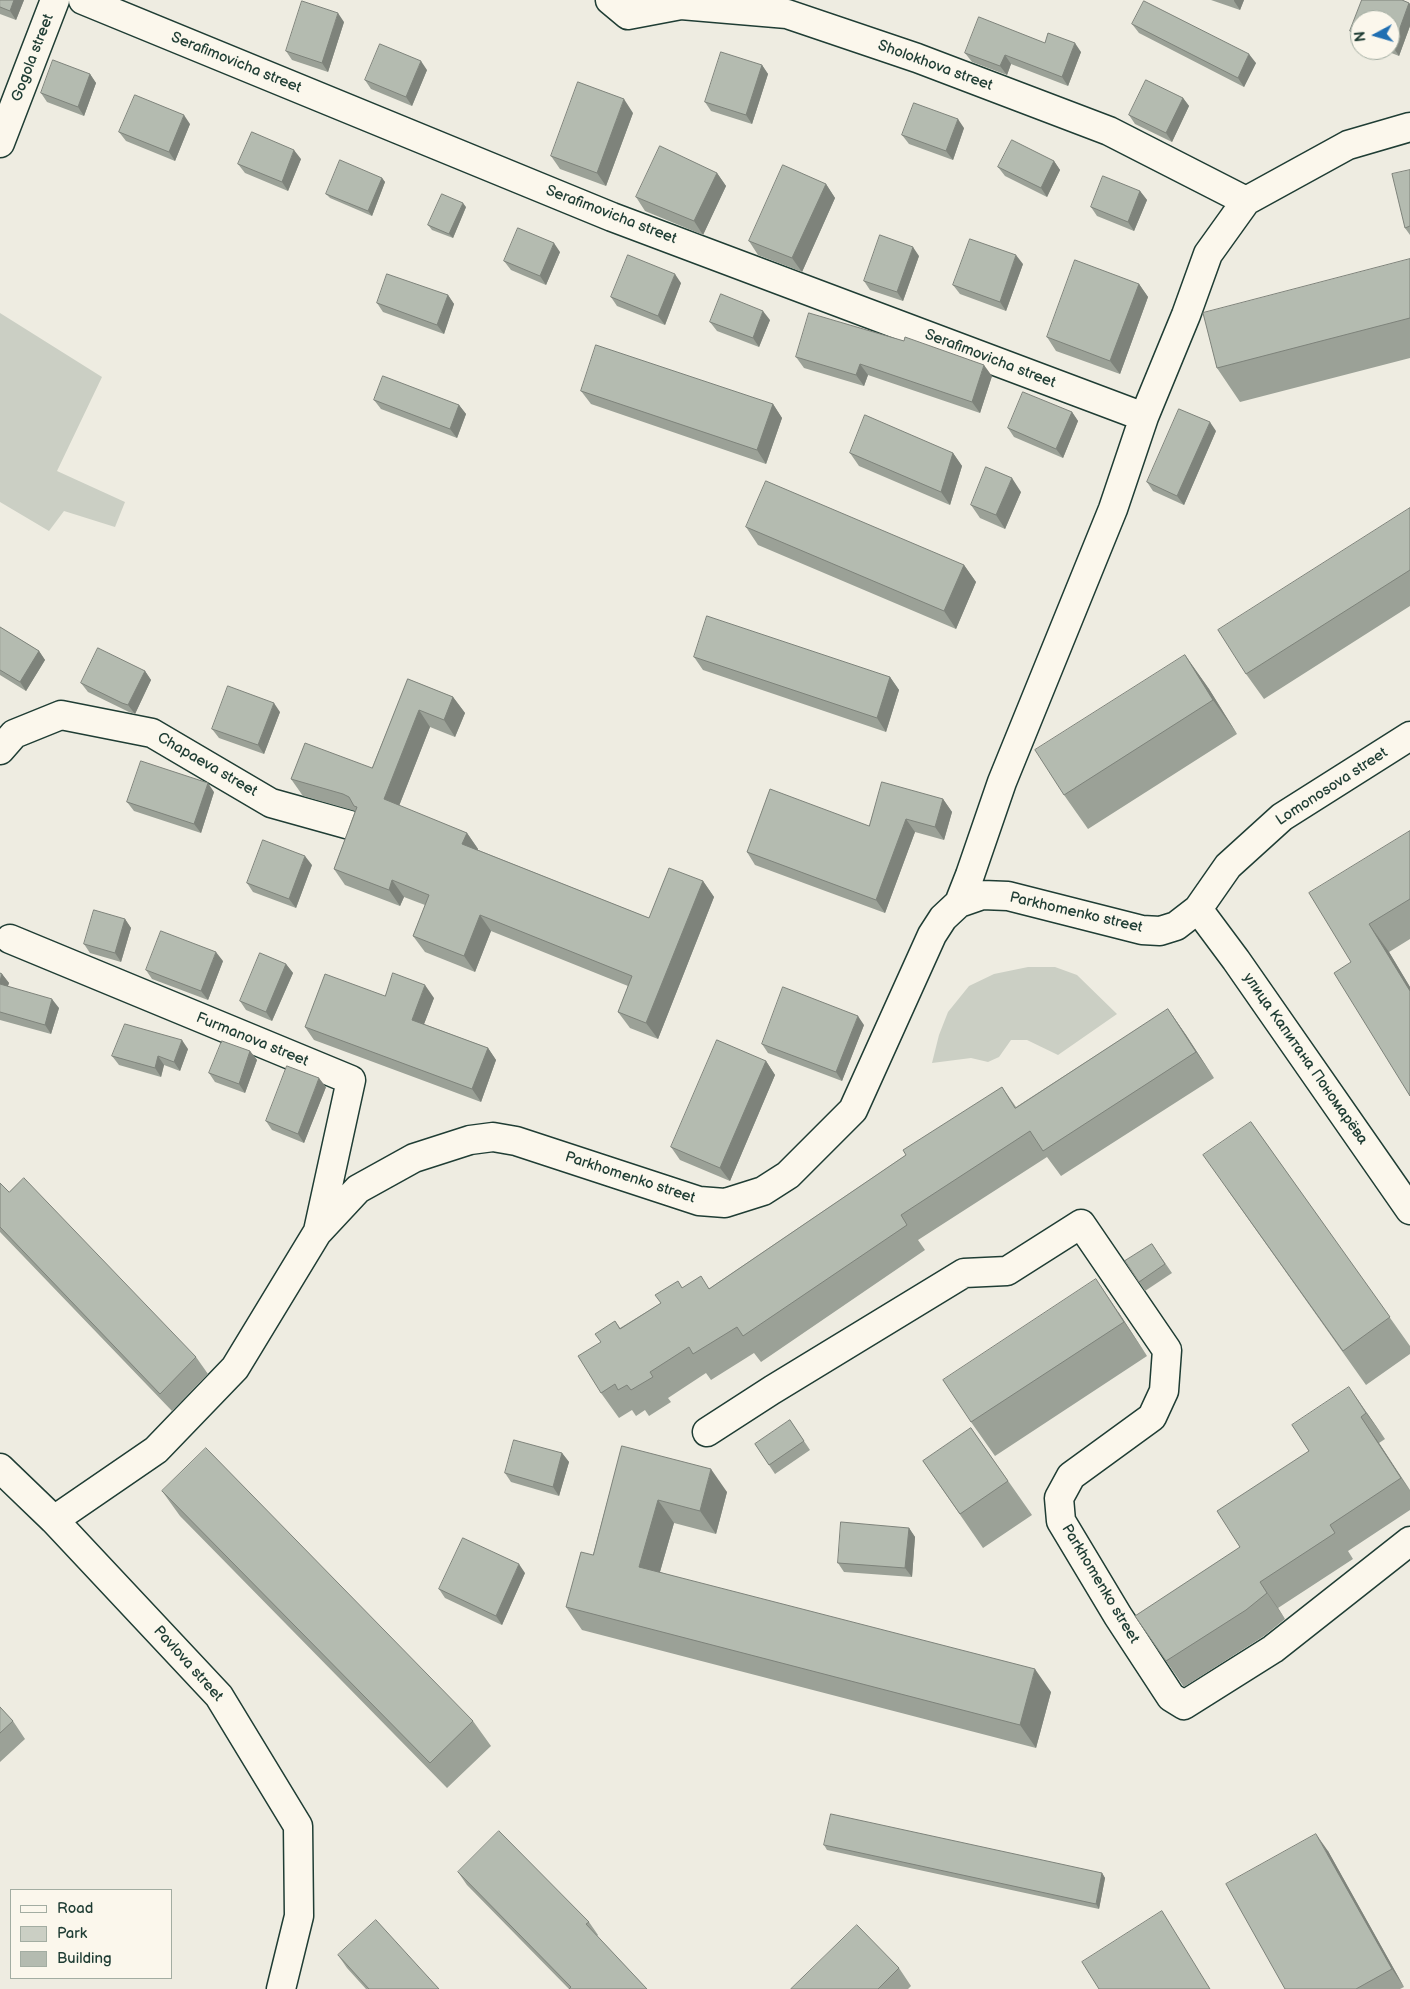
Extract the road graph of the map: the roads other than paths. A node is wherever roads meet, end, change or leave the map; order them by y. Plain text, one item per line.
1 (55, 0) edge
2 (83, 0) edge
3 (610, 0) edge
4 (1410, 127) edge
5 (0, 143) edge
6 (1246, 201) junction
7 (1144, 417) junction
8 (1410, 736) edge
9 (0, 750) edge
10 (350, 825) edge
11 (970, 891) junction
12 (1198, 909) junction
13 (10, 939) dead end
14 (1410, 1210) edge
15 (317, 1233) junction
16 (707, 1432) dead end
17 (0, 1468) edge
18 (54, 1520) junction
19 (1410, 1541) edge
20 (281, 1989) edge

1 - 5 street, Gogola street
2 - 7 street, Serafimovicha street
3 - 6 street, Sholokhova street
4 - 6 street
6 - 7 street
7 - 11 street
8 - 12 street, Lomonosova street
9 - 10 street, Chapaeva street
11 - 12 street, Parkhomenko street
11 - 15 street, Parkhomenko street
12 - 14 street, улица Капитана Пономарёва
13 - 15 street, Furmanova street
15 - 18 street, Parkhomenko street
16 - 19 street, Parkhomenko street
17 - 18 street, Pavlova street
18 - 20 street, Pavlova street

